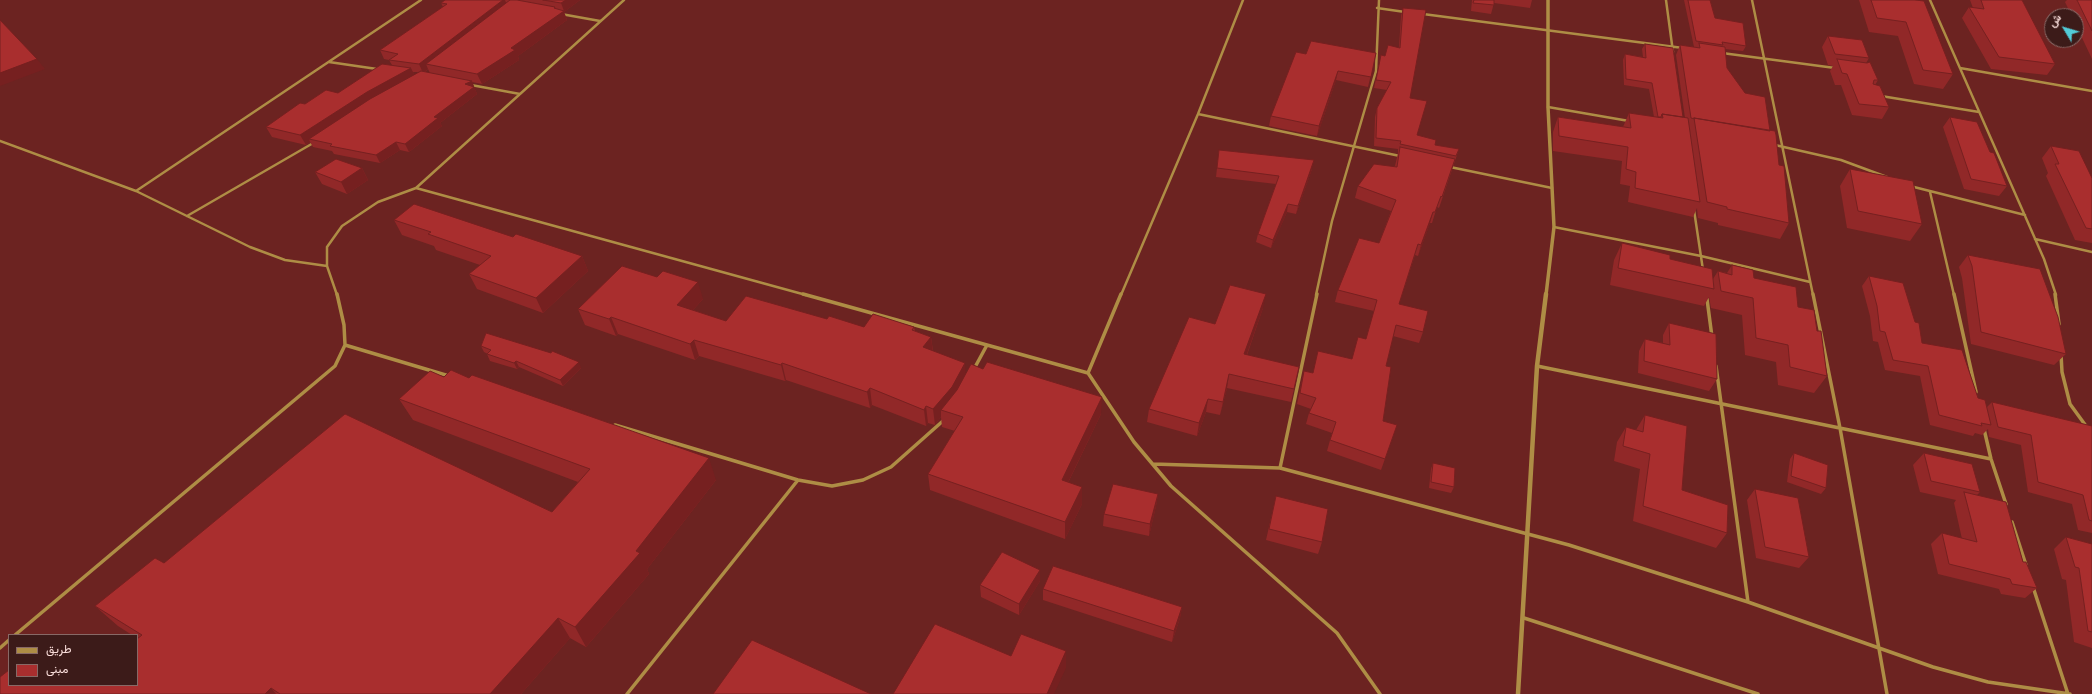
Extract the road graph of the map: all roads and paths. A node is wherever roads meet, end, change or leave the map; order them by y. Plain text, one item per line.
1 (421, 0) edge
2 (624, 0) edge
3 (1243, 0) edge
4 (1379, 0) edge
5 (1548, 0) edge
6 (1666, 0) edge
7 (1752, 0) edge
8 (1930, 0) edge
9 (1377, 8) junction
10 (1407, 12) edge
11 (554, 13) edge
12 (1422, 14) edge
13 (600, 21) junction
14 (1549, 31) junction
15 (1672, 47) junction
16 (1687, 49) edge
17 (1718, 53) edge
18 (1673, 54) edge
19 (1764, 59) junction
20 (329, 62) junction
21 (1960, 68) junction
22 (1839, 69) edge
23 (380, 70) edge
24 (468, 84) edge
25 (2092, 91) edge
26 (520, 94) junction
27 (1875, 96) edge
28 (1548, 107) junction
29 (1979, 112) junction
30 (1198, 114) junction
31 (1631, 121) edge
32 (320, 140) edge
33 (0, 141) edge
34 (1767, 144) edge
35 (1782, 147) junction
36 (1355, 148) junction
37 (1402, 157) edge
38 (1447, 166) edge
39 (1892, 178) edge
40 (1908, 185) edge
41 (416, 188) junction
42 (1552, 188) junction
43 (136, 191) junction
44 (1930, 192) junction
45 (1694, 209) edge
46 (2025, 215) junction
47 (187, 216) junction
48 (1554, 227) junction
49 (2036, 239) junction
50 (2092, 252) edge
51 (1701, 256) junction
52 (327, 266) junction
53 (1703, 272) edge
54 (1810, 282) junction
55 (1706, 295) edge
56 (2060, 328) edge
57 (1713, 342) edge
58 (345, 345) junction
59 (987, 346) junction
60 (2061, 350) edge
61 (1715, 358) edge
62 (1537, 366) junction
63 (973, 372) edge
64 (1088, 373) junction
65 (451, 376) edge
66 (1977, 398) edge
67 (1721, 405) junction
68 (948, 415) edge
69 (1982, 421) edge
70 (609, 424) edge
71 (1840, 428) junction
72 (2088, 432) edge
73 (1991, 459) junction
74 (1153, 464) junction
75 (1280, 468) junction
76 (798, 480) junction
77 (2008, 512) edge
78 (2011, 520) edge
79 (1528, 533) junction
80 (2028, 573) edge
81 (2031, 580) edge
82 (1748, 602) junction
83 (1524, 618) junction
84 (16, 634) edge
85 (8, 641) edge
86 (0, 648) edge
87 (1878, 649) junction
88 (627, 694) edge
89 (1380, 694) edge
90 (1518, 694) edge
91 (1758, 694) edge
92 (1887, 694) edge
93 (2069, 694) edge

1 - 20 lane
2 - 13 lane
3 - 30 lane
4 - 9 lane
5 - 14 street
6 - 15 lane
7 - 19 lane
8 - 21 lane
9 - 10 lane
9 - 36 lane
11 - 13 lane
12 - 14 lane
13 - 26 lane
14 - 15 lane
14 - 28 street
15 - 16 lane
15 - 18 lane
17 - 19 lane
19 - 22 lane
19 - 35 lane
20 - 23 lane
20 - 43 lane
21 - 25 lane
21 - 29 lane
24 - 26 lane
26 - 41 lane
27 - 29 lane
28 - 31 lane
28 - 42 street
29 - 46 lane
30 - 36 lane
30 - 64 lane
32 - 47 lane
33 - 43 lane
34 - 35 lane
35 - 39 lane
35 - 54 lane
36 - 37 lane
36 - 75 lane
38 - 42 lane
40 - 44 lane
41 - 52 lane
41 - 59 lane
42 - 48 street
43 - 47 lane
44 - 46 lane
44 - 66 lane
45 - 51 lane
46 - 49 lane
47 - 52 lane
48 - 51 lane
48 - 62 street
49 - 50 lane
49 - 56 lane
51 - 53 lane
51 - 54 lane
52 - 58 lane
54 - 71 lane
55 - 57 lane
58 - 65 lane
58 - 84 lane
59 - 63 lane
59 - 64 lane
60 - 72 lane
61 - 67 lane
62 - 67 lane
62 - 79 street
64 - 74 lane
67 - 71 lane
67 - 82 lane
68 - 76 lane
69 - 73 lane
70 - 76 lane
71 - 73 lane
71 - 87 lane
73 - 77 lane
74 - 75 lane
74 - 89 lane
75 - 79 lane
76 - 88 lane
78 - 80 lane
79 - 82 lane
79 - 83 street
81 - 93 lane
82 - 87 lane
83 - 90 street
83 - 91 lane
85 - 86 lane
87 - 92 lane
87 - 93 lane

